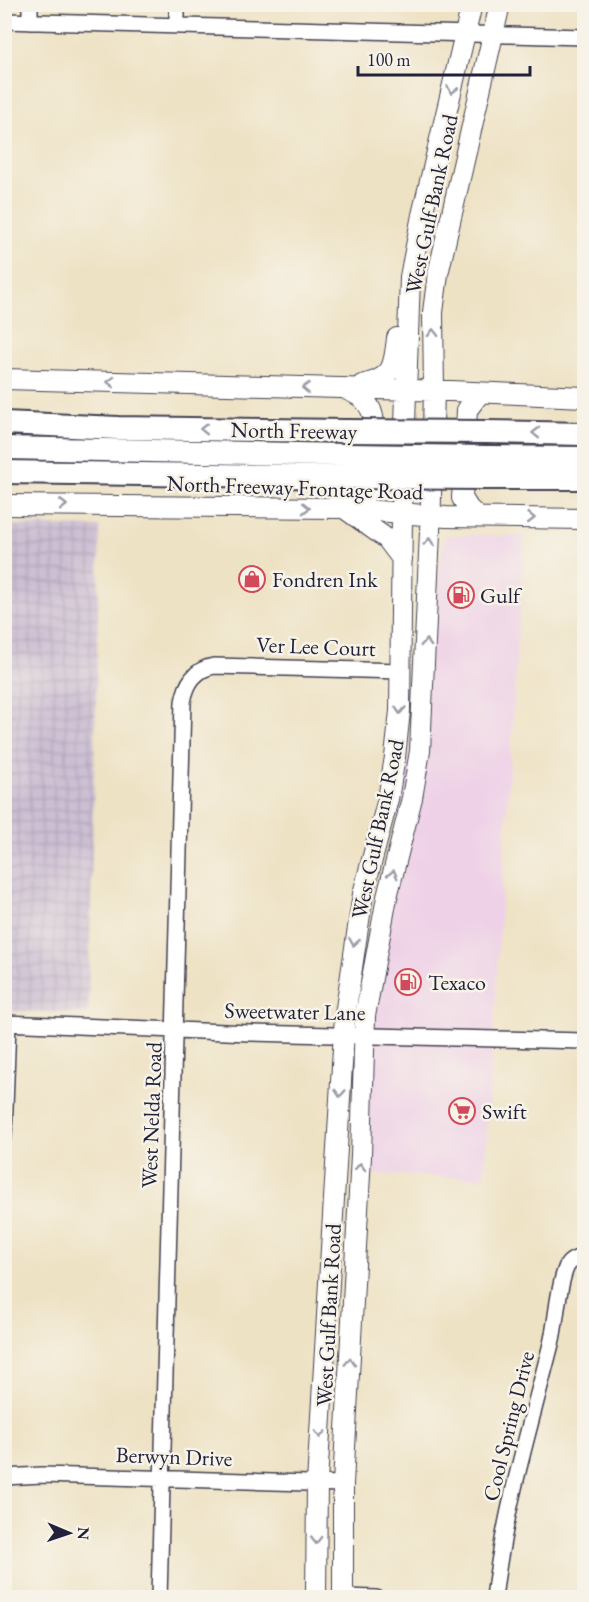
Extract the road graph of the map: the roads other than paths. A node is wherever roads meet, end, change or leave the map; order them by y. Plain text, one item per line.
1 (30, 4) edge
2 (177, 4) edge
3 (472, 4) edge
4 (500, 4) edge
5 (4, 21) edge
6 (30, 22) junction
7 (177, 26) junction
8 (465, 33) junction
9 (493, 34) junction
10 (585, 37) edge
11 (422, 215) junction
12 (450, 219) junction
13 (408, 316) junction
14 (4, 379) edge
15 (345, 389) junction
16 (406, 391) junction
17 (434, 392) junction
18 (480, 393) junction
19 (585, 397) edge
20 (4, 410) edge
21 (4, 423) edge
22 (118, 428) junction
23 (585, 434) edge
24 (4, 448) edge
25 (585, 458) edge
26 (486, 467) junction
27 (4, 472) edge
28 (585, 478) edge
29 (4, 505) edge
30 (344, 508) junction
31 (402, 512) junction
32 (430, 515) junction
33 (478, 517) junction
34 (585, 519) edge
35 (402, 565) junction
36 (427, 572) junction
37 (230, 666) joint
38 (401, 671) junction
39 (6, 1023) edge
40 (176, 1031) junction
41 (344, 1035) junction
42 (364, 1035) junction
43 (585, 1041) edge
44 (4, 1135) edge
45 (585, 1257) edge
46 (4, 1477) edge
47 (163, 1478) junction
48 (317, 1483) junction
49 (343, 1484) junction
50 (343, 1597) edge
51 (159, 1598) edge
52 (316, 1598) edge
53 (376, 1598) edge
54 (495, 1598) edge

1 - 6 street
2 - 7 street
3 - 8 main road, West Gulf Bank Road
4 - 9 main road, West Gulf Bank Road
5 - 6 street
6 - 7 street
7 - 8 street
8 - 9 street
8 -> 11 main road, West Gulf Bank Road
9 - 10 street
9 - 12 main road, West Gulf Bank Road
11 - 12 main road
11 - 13 main road, West Gulf Bank Road
17 -> 12 main road, West Gulf Bank Road
13 - 15 main road
13 - 16 main road, West Gulf Bank Road
15 -> 14 main road
15 - 16 main road
15 - 30 main road
16 - 17 main road
16 - 31 main road, West Gulf Bank Road
17 - 18 main road
17 - 32 main road, West Gulf Bank Road
18 - 19 main road
18 - 33 main road
20 - 22 highway
21 - 22 highway, North Freeway
23 -> 22 highway, North Freeway, bridge
24 - 26 highway, North Freeway, bridge
25 - 26 highway, North Freeway
26 - 27 highway, North Freeway, bridge
26 - 28 highway, North Freeway
29 -> 30 main road, North Freeway Frontage Road
30 - 31 main road, North Freeway Frontage Road
30 - 35 main road
31 - 32 main road, North Freeway Frontage Road
31 - 35 main road, West Gulf Bank Road
32 - 33 main road, North Freeway Frontage Road
36 -> 32 main road, West Gulf Bank Road
33 -> 34 main road, North Freeway Frontage Road
35 - 36 main road
35 - 38 main road, West Gulf Bank Road
42 -> 36 main road, West Gulf Bank Road
37 - 38 street, Ver Lee Court
37 - 40 street, West Nelda Road
38 -> 41 main road, West Gulf Bank Road
39 - 40 street, Sweetwater Lane
39 - 44 street
40 - 41 street, Sweetwater Lane
40 - 47 street, West Nelda Road
41 - 42 street, Sweetwater Lane
41 -> 48 main road, West Gulf Bank Road
42 - 43 street, Sweetwater Lane
49 -> 42 main road, West Gulf Bank Road
45 - 54 street, Cool Spring Drive
46 - 47 street, Berwyn Drive
47 - 48 street, Berwyn Drive
47 - 51 street, West Nelda Road
48 - 49 street, Berwyn Drive
48 -> 52 main road, West Gulf Bank Road
49 - 50 main road, West Gulf Bank Road
50 - 53 street

